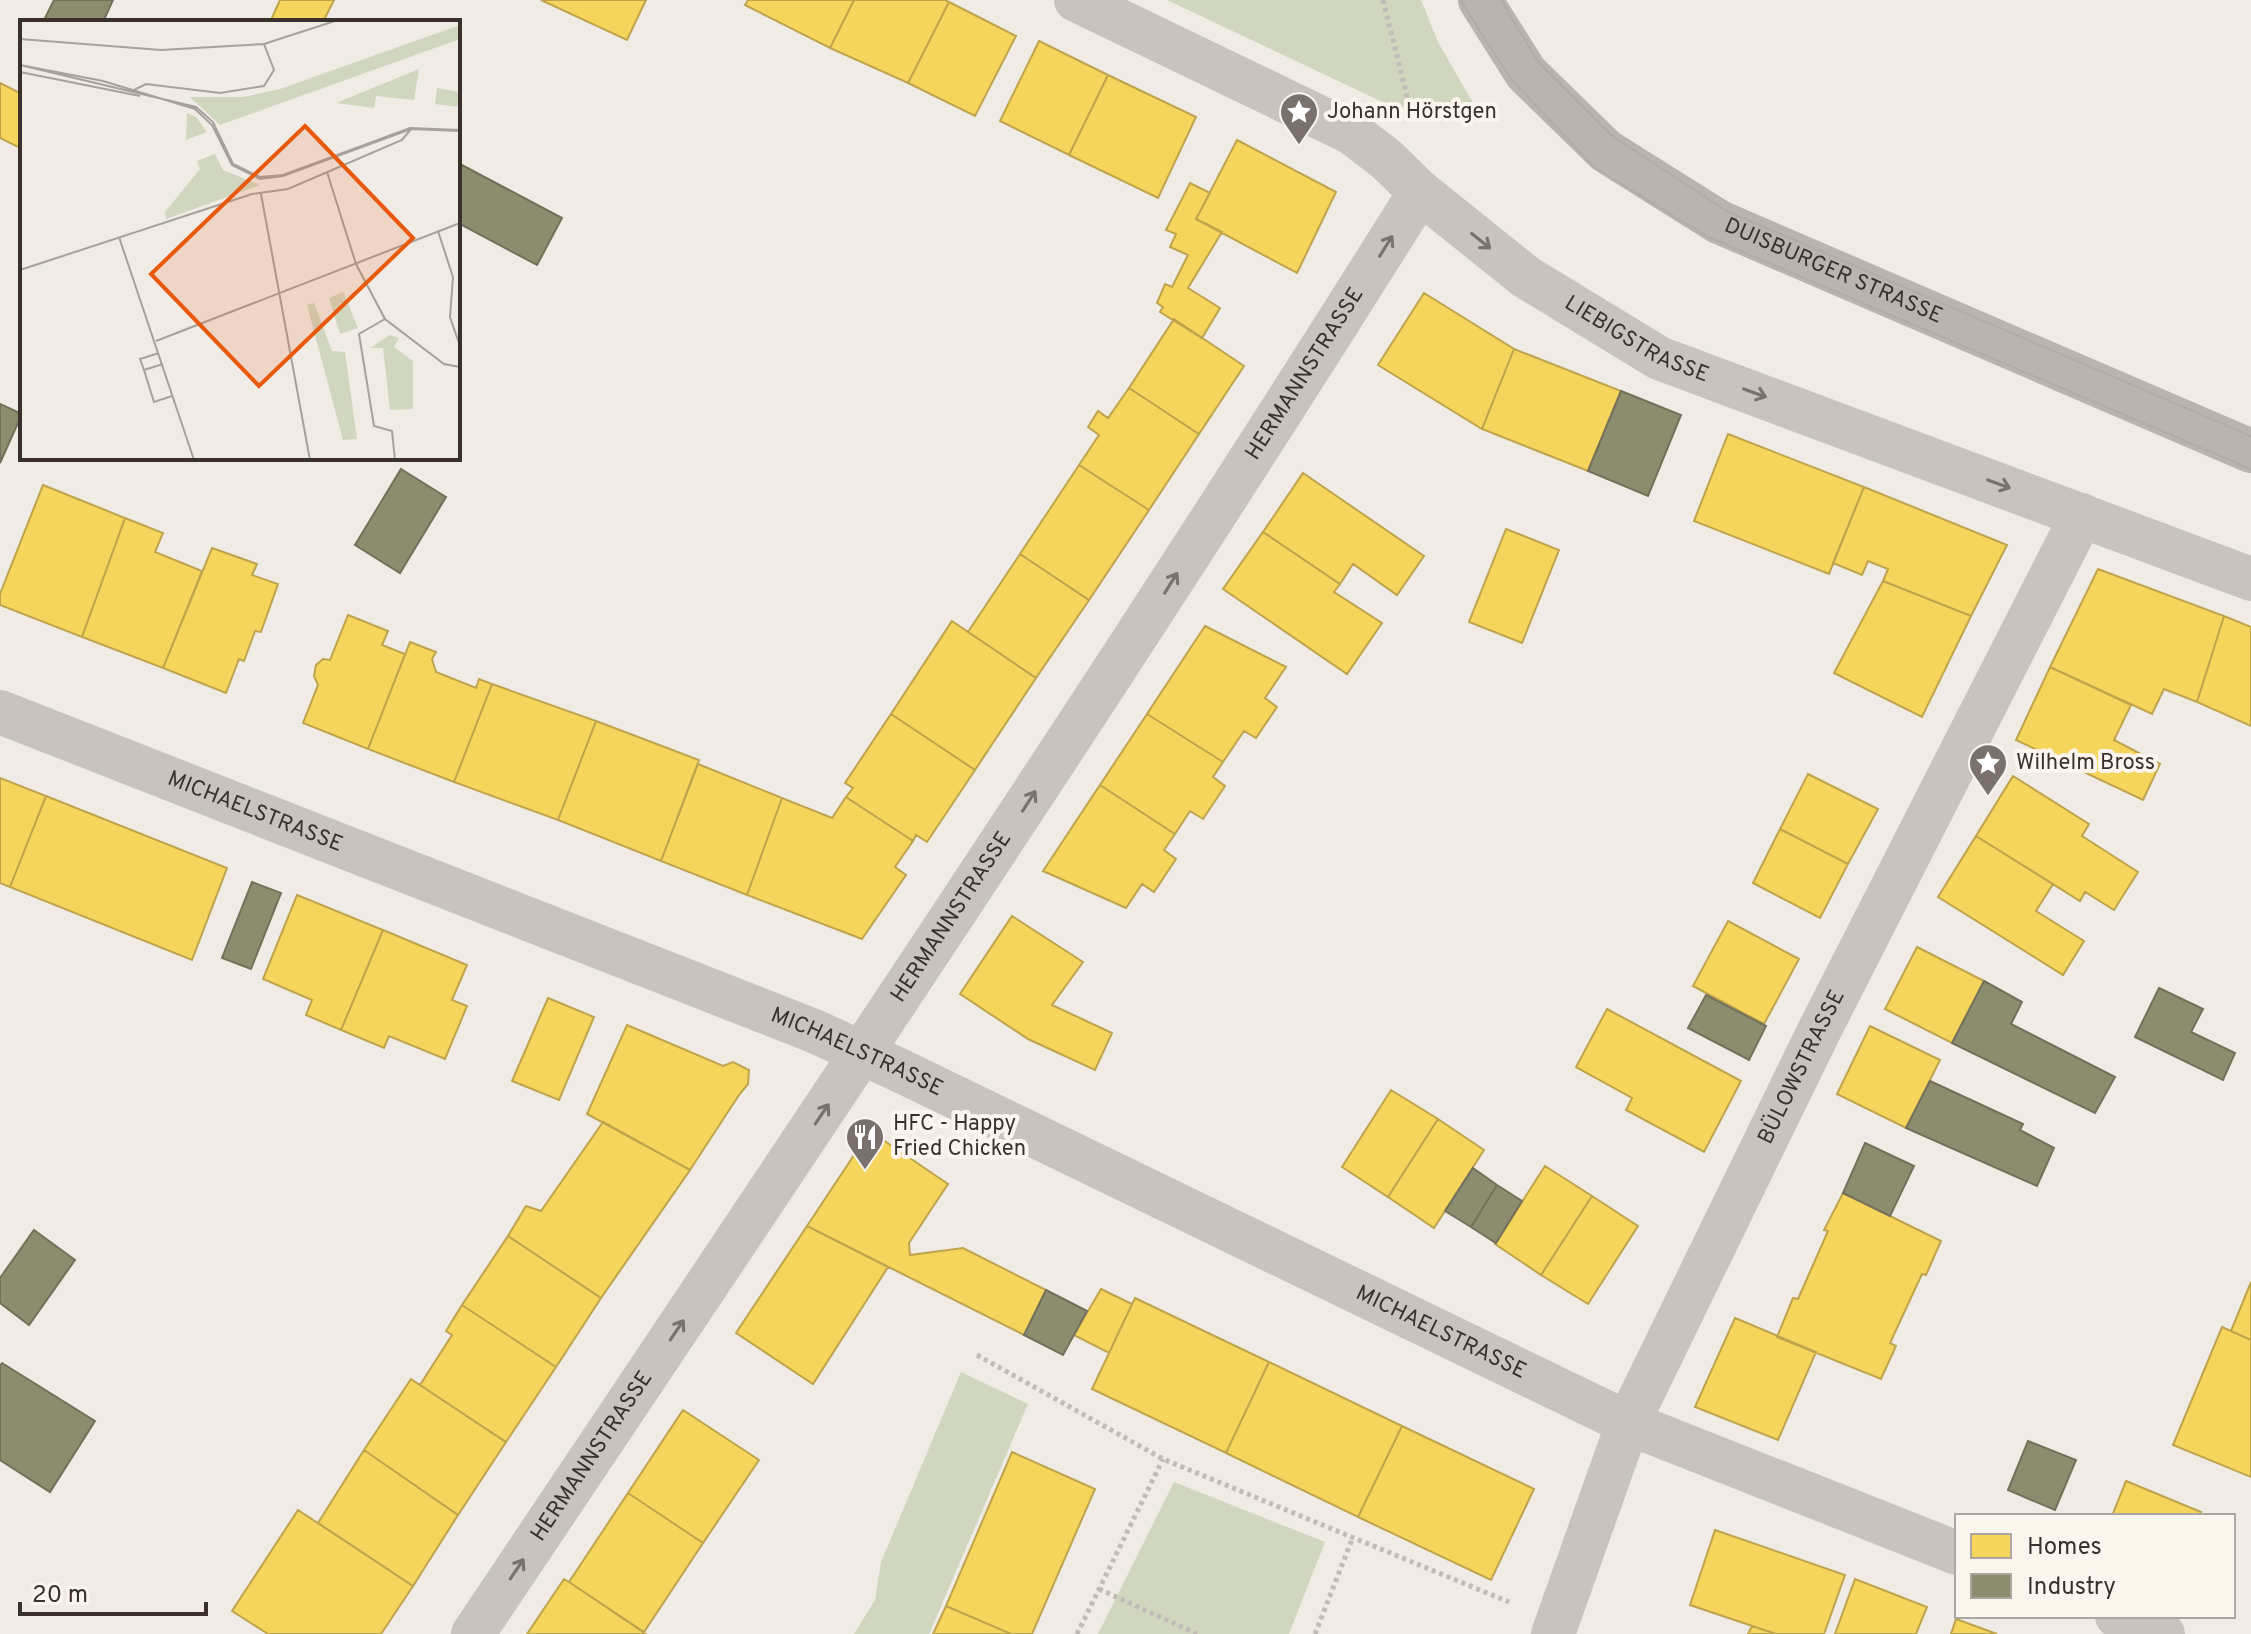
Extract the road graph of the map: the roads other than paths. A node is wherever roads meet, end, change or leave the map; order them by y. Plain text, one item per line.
1 (1076, 0) edge
2 (1480, 0) edge
3 (1420, 192) junction
4 (2251, 451) edge
5 (2082, 515) junction
6 (2251, 579) edge
7 (0, 712) edge
8 (863, 1053) junction
9 (1628, 1423) junction
10 (1955, 1552) edge
11 (2122, 1618) edge
12 (1555, 1628) edge
13 (473, 1634) edge
14 (2163, 1634) edge

1 - 3 street, LIEBIGSTRASSE
2 - 4 main road, DUISBURGER STRASSE
3 -> 5 street, LIEBIGSTRASSE
8 -> 3 street, HERMANNSTRASSE
5 - 6 street, LIEBIGSTRASSE
5 - 9 street, BÜLOWSTRASSE
7 - 8 street, MICHAELSTRASSE
8 - 9 street, MICHAELSTRASSE
13 -> 8 street, HERMANNSTRASSE
9 - 10 street, MICHAELSTRASSE
9 - 12 street, BÜLOWSTRASSE
11 - 14 street

